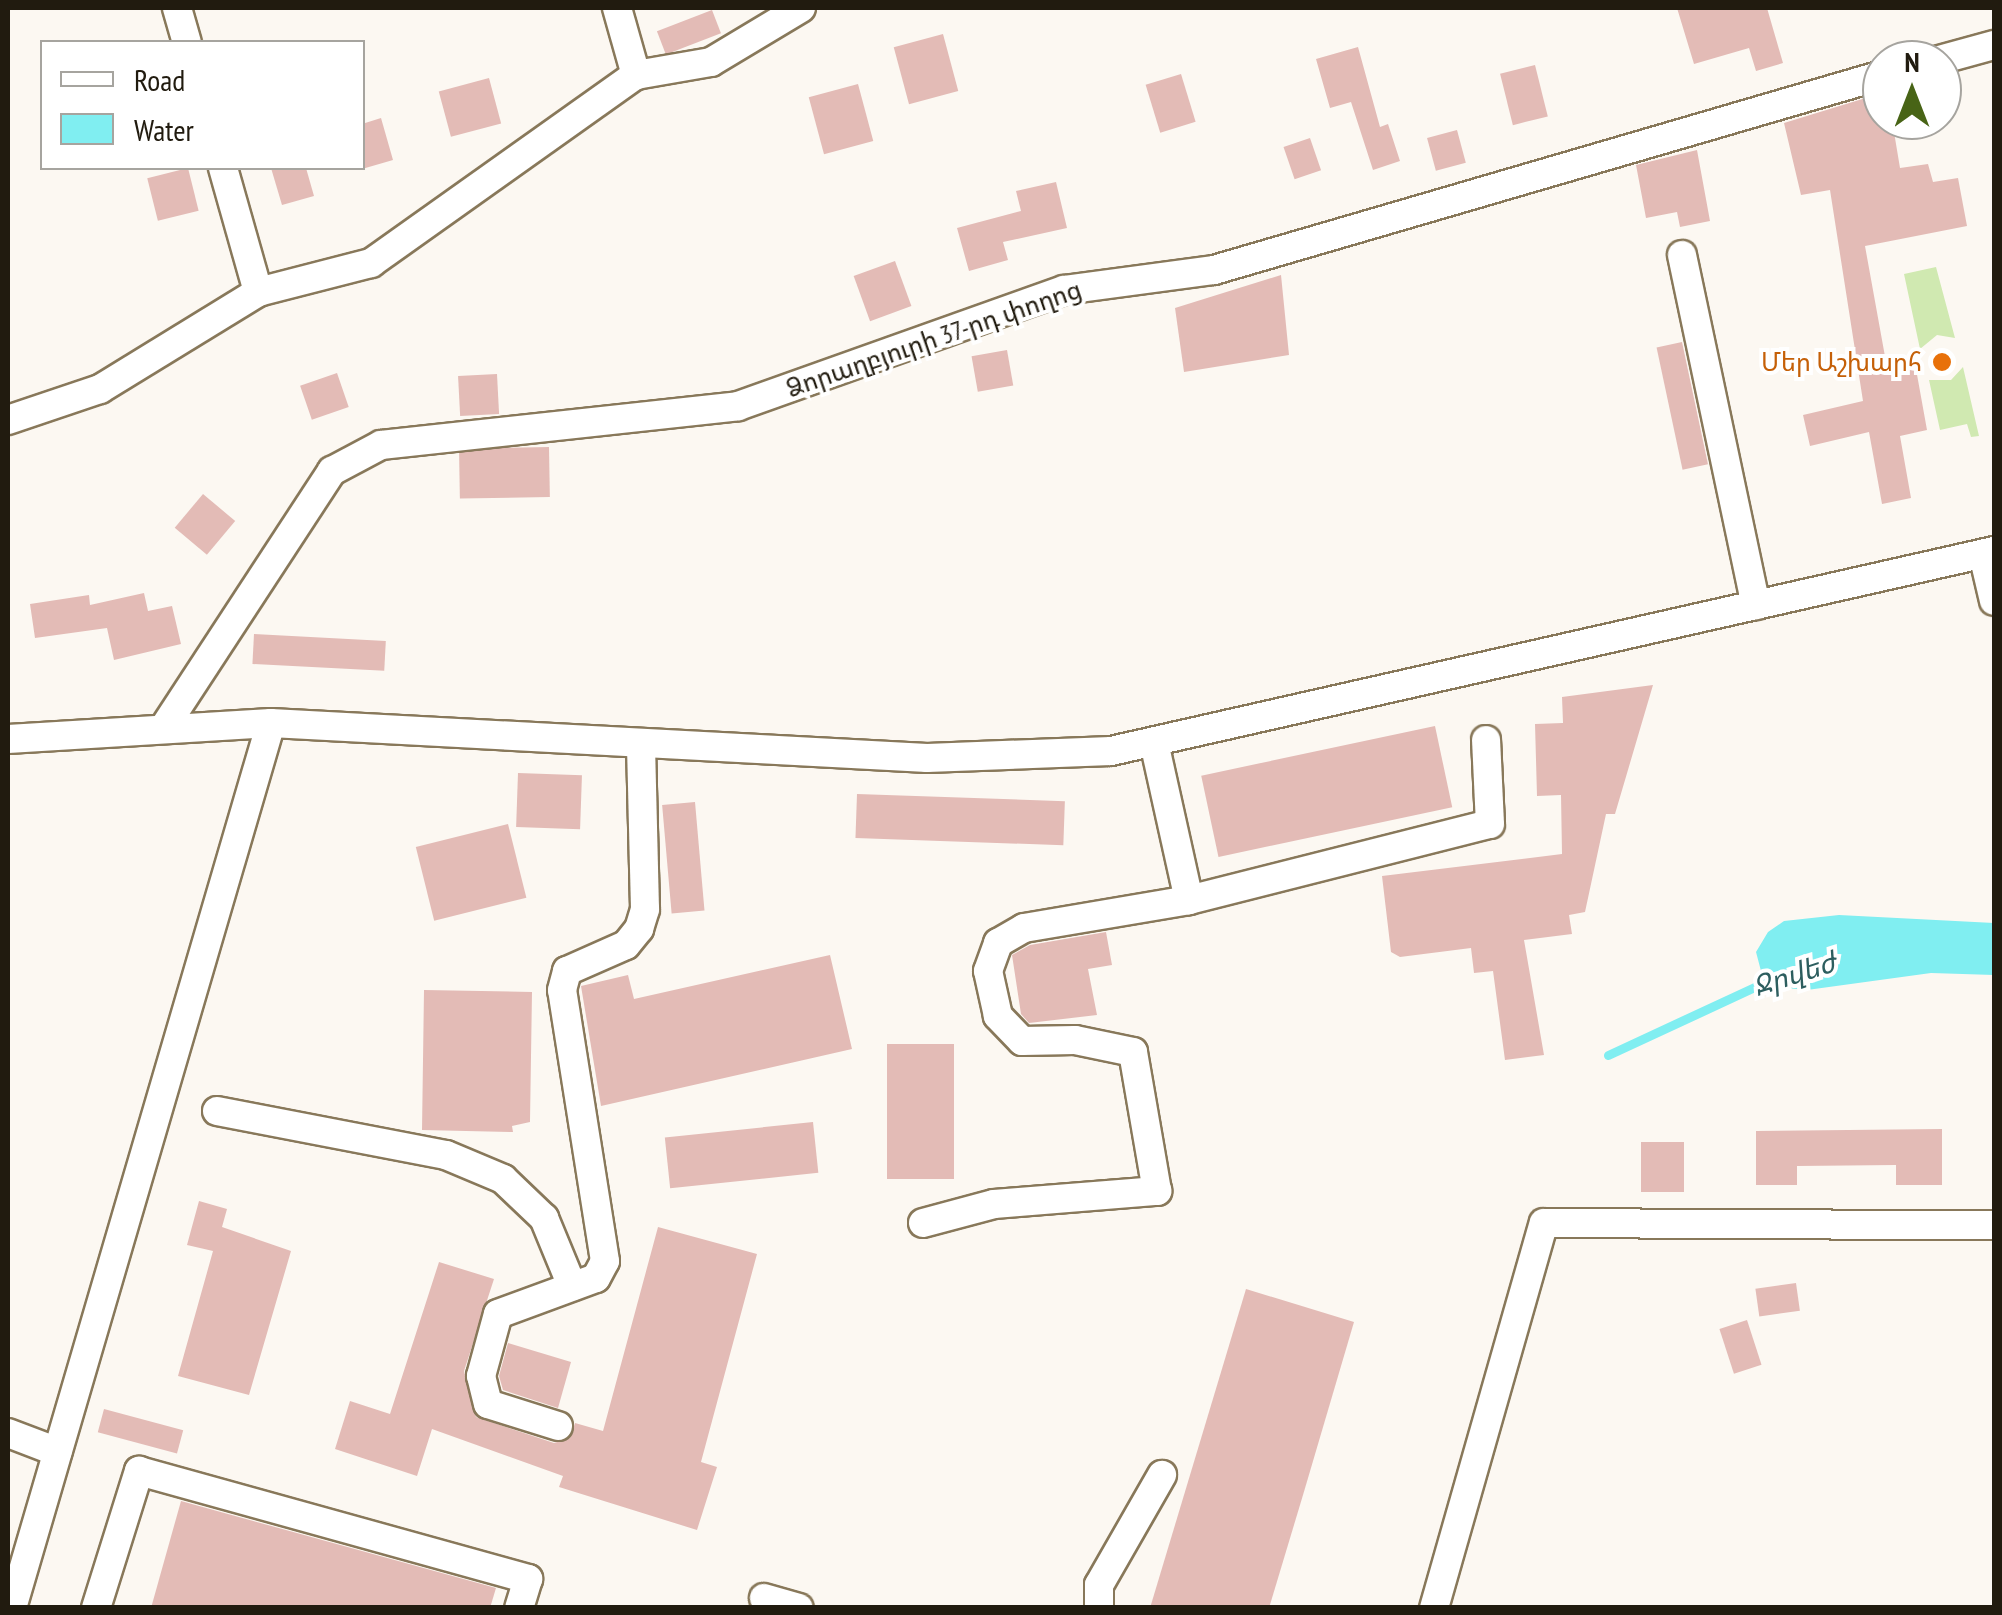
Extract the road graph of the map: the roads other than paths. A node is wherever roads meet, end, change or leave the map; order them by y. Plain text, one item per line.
1 (178, 8) edge
2 (617, 8) edge
3 (801, 8) edge
4 (187, 40) edge
5 (1994, 46) edge
6 (1962, 54) edge
7 (636, 74) junction
8 (1862, 82) edge
9 (224, 170) edge
10 (1682, 255) dead end
11 (258, 292) junction
12 (8, 420) edge
13 (1989, 553) edge
14 (1994, 601) edge
15 (1756, 605) junction
16 (270, 723) junction
17 (166, 726) junction
18 (8, 739) edge
19 (1486, 740) dead end
20 (1154, 742) junction
21 (641, 743) junction
22 (1189, 900) junction
23 (218, 1111) dead end
24 (923, 1223) dead end
25 (1994, 1225) edge
26 (572, 1286) junction
27 (558, 1426) dead end
28 (8, 1433) edge
29 (58, 1452) junction
30 (1162, 1474) dead end
31 (764, 1598) dead end
32 (12, 1608) edge
33 (96, 1608) edge
34 (519, 1608) edge
35 (799, 1608) edge
36 (1099, 1608) edge
37 (1434, 1608) edge

1 - 4 street
2 - 7 street
3 - 7 street
5 - 6 street
7 - 11 street
8 - 17 street, Ձորաղբյուրի 37-րդ փողոց
9 - 11 street
10 - 15 street
11 - 12 street
13 - 14 street
13 - 15 street
15 - 20 street
16 - 17 street
16 - 21 street
16 - 29 street
17 - 18 street
19 - 22 street
20 - 21 street
20 - 22 street
21 - 26 street
22 - 24 street
23 - 26 street
25 - 37 street
26 - 27 street
28 - 29 street
29 - 32 street
30 - 36 street
31 - 35 street
33 - 34 street

